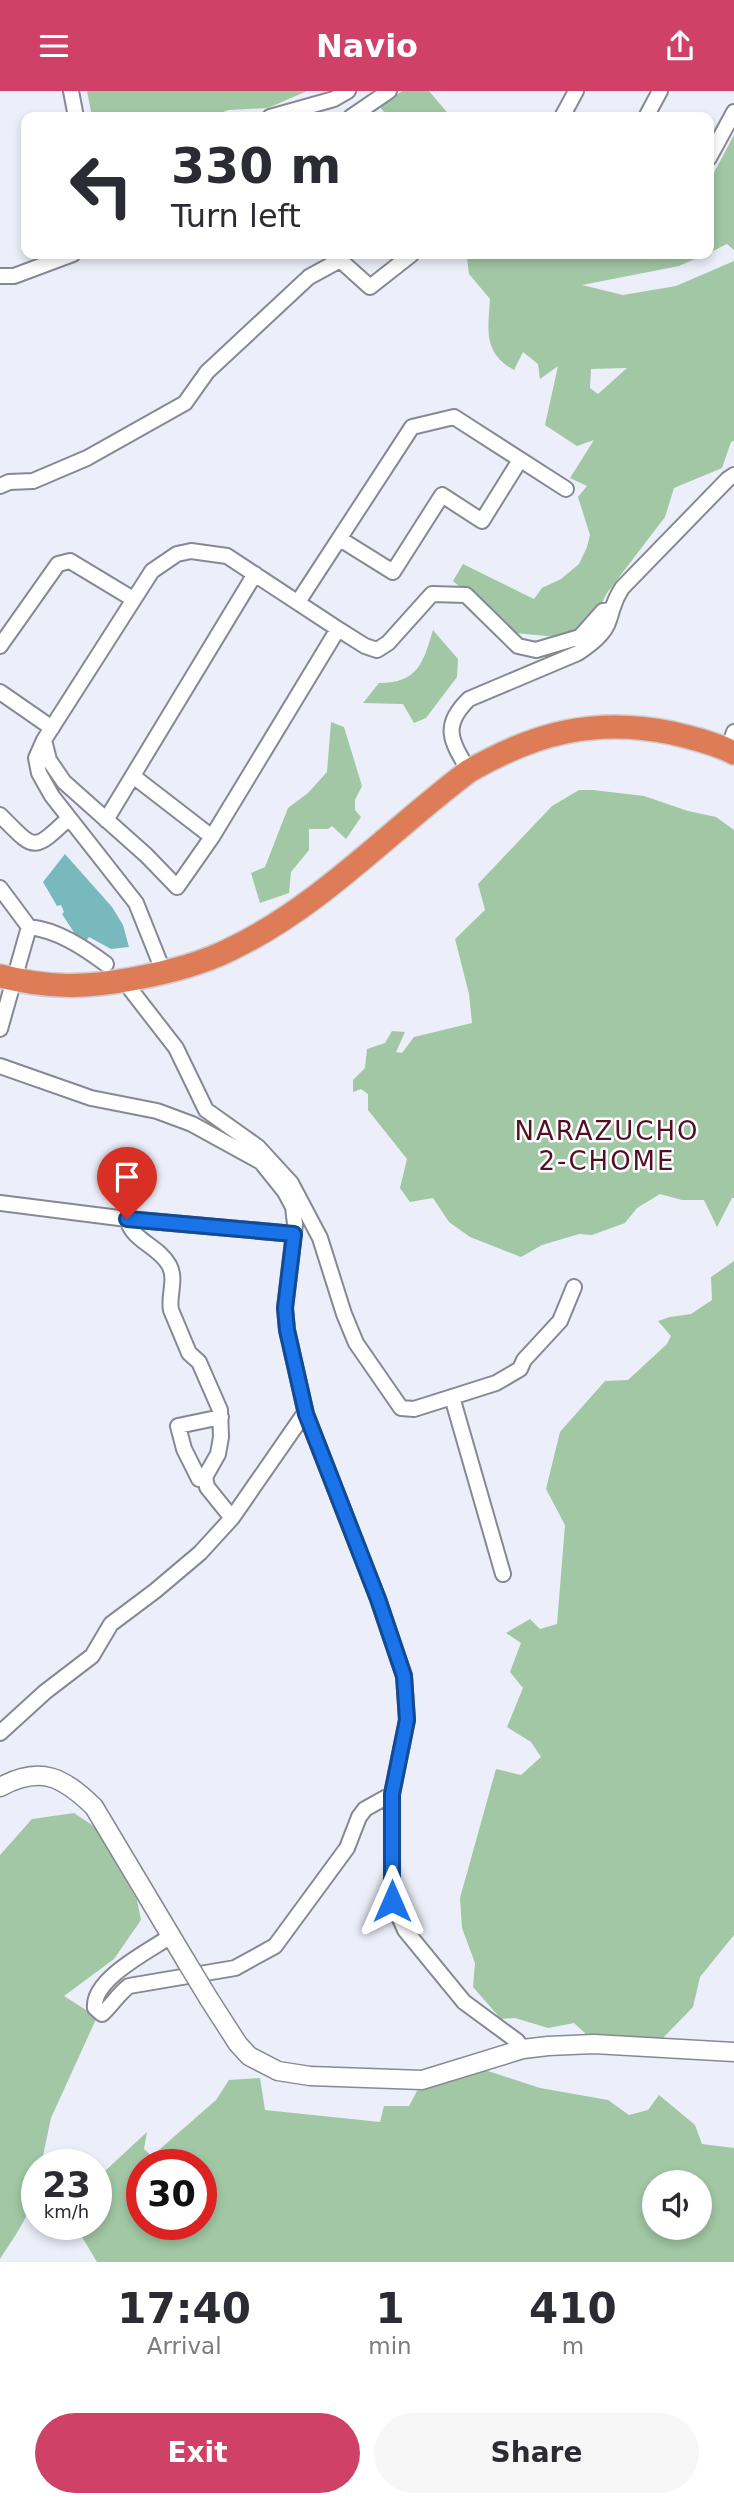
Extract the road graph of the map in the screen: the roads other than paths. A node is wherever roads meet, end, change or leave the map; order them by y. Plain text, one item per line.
1 (71, 91) edge
2 (348, 91) edge
3 (389, 91) edge
4 (576, 91) edge
5 (660, 91) edge
6 (75, 112) edge
7 (288, 112) edge
8 (358, 112) edge
9 (565, 112) edge
10 (649, 112) edge
11 (734, 112) edge
12 (714, 149) edge
13 (60, 259) edge
14 (342, 259) edge
15 (348, 259) edge
16 (406, 259) edge
17 (0, 276) edge
18 (520, 460) junction
19 (734, 475) edge
20 (0, 486) edge
21 (566, 489) dead end
22 (340, 539) junction
23 (255, 574) junction
24 (133, 599) junction
25 (298, 602) junction
26 (611, 610) junction
27 (338, 629) junction
28 (0, 646) edge
29 (0, 692) edge
30 (48, 734) junction
31 (732, 745) edge
32 (469, 771) junction
33 (133, 776) junction
34 (0, 815) edge
35 (69, 818) junction
36 (106, 820) junction
37 (212, 837) junction
38 (0, 888) edge
39 (29, 927) junction
40 (106, 964) dead end
41 (164, 973) junction
42 (7, 978) edge
43 (131, 990) dead end
44 (0, 1029) edge
45 (0, 1066) edge
46 (0, 1203) edge
47 (127, 1219) junction
48 (294, 1234) junction
49 (574, 1287) dead end
50 (452, 1397) junction
51 (306, 1414) junction
52 (221, 1417) junction
53 (205, 1478) junction
54 (232, 1518) junction
55 (503, 1574) dead end
56 (0, 1733) edge
57 (0, 1787) edge
58 (392, 1794) junction
59 (171, 1936) junction
60 (523, 2049) junction
61 (734, 2052) edge

1 - 6 street
2 - 7 street
3 - 8 street
4 - 9 street
5 - 10 street
11 - 12 street
13 - 17 street
14 - 20 street
15 - 16 street
18 - 21 street
18 - 22 street
18 - 22 street
19 - 26 street
22 - 25 street
23 - 24 street
23 - 25 street
23 - 33 street
24 - 28 street
24 - 30 street
25 - 27 street
26 - 27 street
26 - 32 street
27 - 37 street
29 - 30 street
30 - 35 street
30 - 36 street
31 - 32 highway
32 - 41 highway
33 - 36 street
33 - 37 street
34 - 35 street
35 - 41 street
36 - 37 street
38 - 39 street
39 - 40 street
39 - 42 street
41 - 42 highway
42 - 44 street
43 - 50 street
45 - 48 street
46 - 47 street
47 - 48 street
47 - 52 street
48 - 51 street
49 - 50 street
50 - 55 street
51 - 54 street
51 - 58 street
52 - 53 street
52 - 53 street
53 - 54 street
54 - 56 street
57 - 59 street
58 - 59 street
58 - 60 street
59 - 60 street, bridge
60 - 61 street

